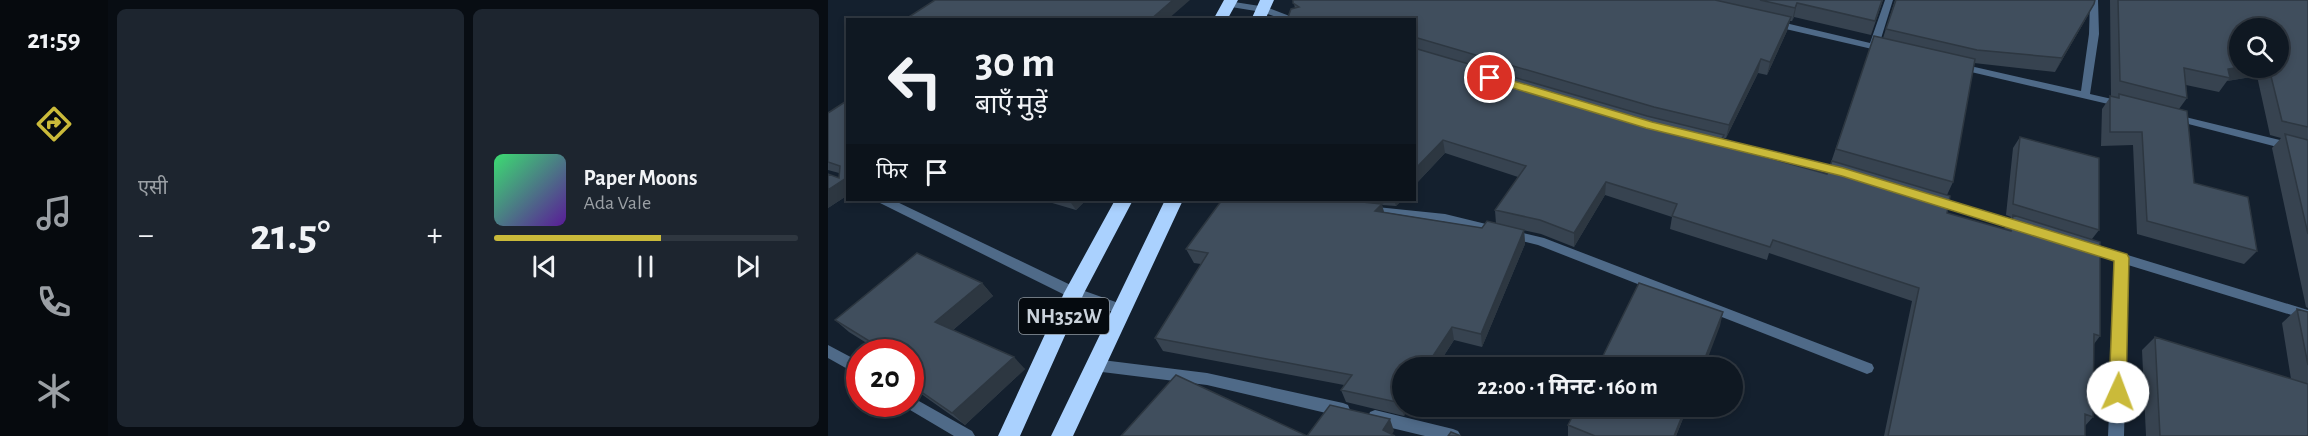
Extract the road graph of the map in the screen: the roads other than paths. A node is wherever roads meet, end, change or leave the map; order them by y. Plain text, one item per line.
1 (1889, 0) edge
2 (2094, 0) edge
3 (1229, 2) edge
4 (1263, 10) edge
5 (1221, 18) edge
6 (1289, 18) edge
7 (1767, 21) edge
8 (1874, 46) junction
9 (1896, 52) edge
10 (1940, 62) edge
11 (2085, 96) junction
12 (2137, 108) edge
13 (2160, 114) edge
14 (1696, 137) edge
15 (2308, 151) edge
16 (1854, 176) edge
17 (1921, 196) edge
18 (886, 201) edge
19 (1123, 201) edge
20 (1174, 201) edge
21 (1354, 208) edge
22 (2032, 231) edge
23 (2077, 244) edge
24 (2122, 258) junction
25 (1074, 293) junction
26 (1122, 309) junction
27 (2308, 315) edge
28 (828, 351) edge
29 (846, 362) edge
30 (1094, 364) junction
31 (1867, 368) dead end
32 (924, 410) edge
33 (967, 436) edge
34 (1009, 436) edge
35 (1062, 436) edge
36 (1454, 436) edge
37 (2116, 436) edge

1 - 8 street
2 - 11 street
3 - 4 street
3 - 5 highway
4 - 6 street
7 - 8 street
8 - 9 street
10 - 11 street
11 - 12 street
13 - 15 street
14 - 16 street
17 - 22 street
18 - 25 street
19 - 25 highway, NH352W
20 - 26 highway, NH352W
21 - 31 street
23 - 24 street
24 - 27 street
24 - 37 street
25 - 26 street
25 - 34 highway, NH352W
26 - 30 highway, NH352W
28 - 29 street
30 - 35 highway, NH352W
30 - 36 street
32 - 33 street

